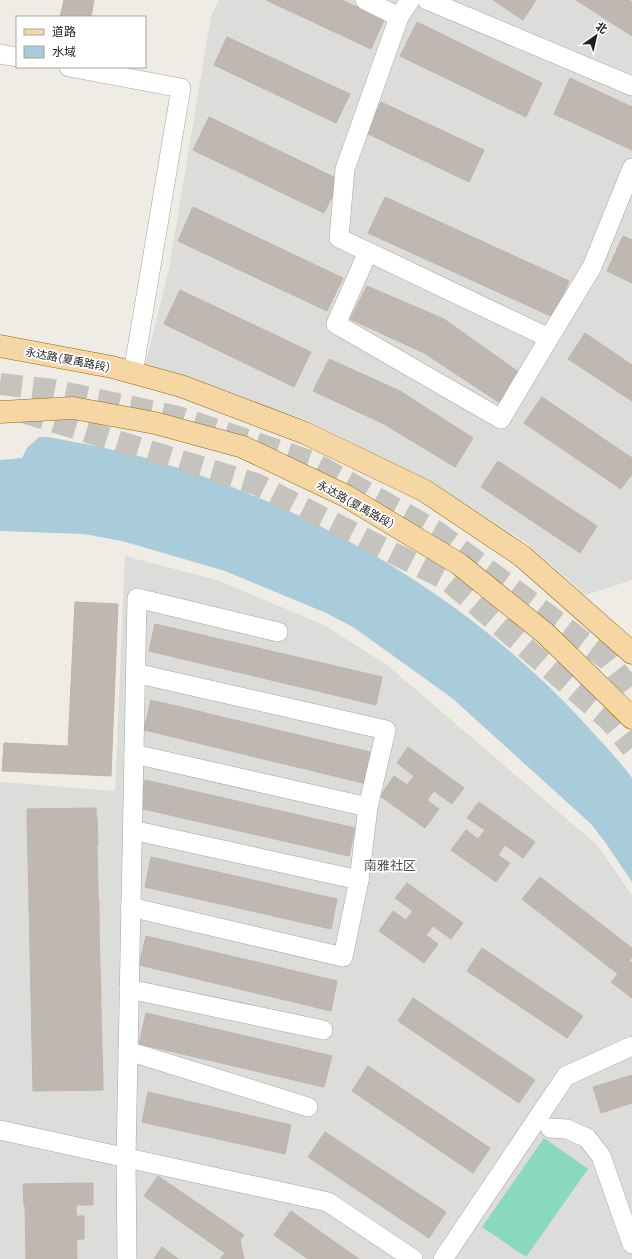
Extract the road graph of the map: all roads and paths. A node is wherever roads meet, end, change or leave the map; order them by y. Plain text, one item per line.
1 (365, 0) edge
2 (410, 0) edge
3 (427, 0) edge
4 (399, 17) junction
5 (0, 54) edge
6 (16, 57) edge
7 (74, 68) edge
8 (632, 86) edge
9 (632, 168) edge
10 (368, 252) junction
11 (549, 338) junction
12 (0, 346) edge
13 (133, 373) junction
14 (0, 412) edge
15 (278, 632) dead end
16 (632, 653) edge
17 (135, 673) junction
18 (632, 718) edge
19 (134, 754) junction
20 (368, 807) junction
21 (132, 830) junction
22 (359, 880) junction
23 (130, 908) junction
24 (129, 989) junction
25 (324, 1030) dead end
26 (632, 1046) edge
27 (128, 1051) junction
28 (308, 1107) dead end
29 (550, 1128) dead end
30 (0, 1130) edge
31 (126, 1157) junction
32 (632, 1244) edge
33 (127, 1259) edge
34 (413, 1259) edge
35 (443, 1259) edge

1 - 4 lane
2 - 4 lane
3 - 8 lane
4 - 10 lane
5 - 6 lane
7 - 13 lane
9 - 11 lane
10 - 11 lane
10 - 11 lane
12 - 13 main road, 永达路(夏禹路段)
13 - 16 main road, 永达路(夏禹路段)
14 - 18 main road, 永达路(夏禹路段)
15 - 17 lane
17 - 19 lane
17 - 20 lane
19 - 20 lane
19 - 21 lane
20 - 22 lane
21 - 22 lane
21 - 23 lane
22 - 23 lane
23 - 24 lane
24 - 25 lane
24 - 27 lane
26 - 35 lane
27 - 28 lane
27 - 31 lane
29 - 32 lane
30 - 31 lane
31 - 33 lane
31 - 34 lane

